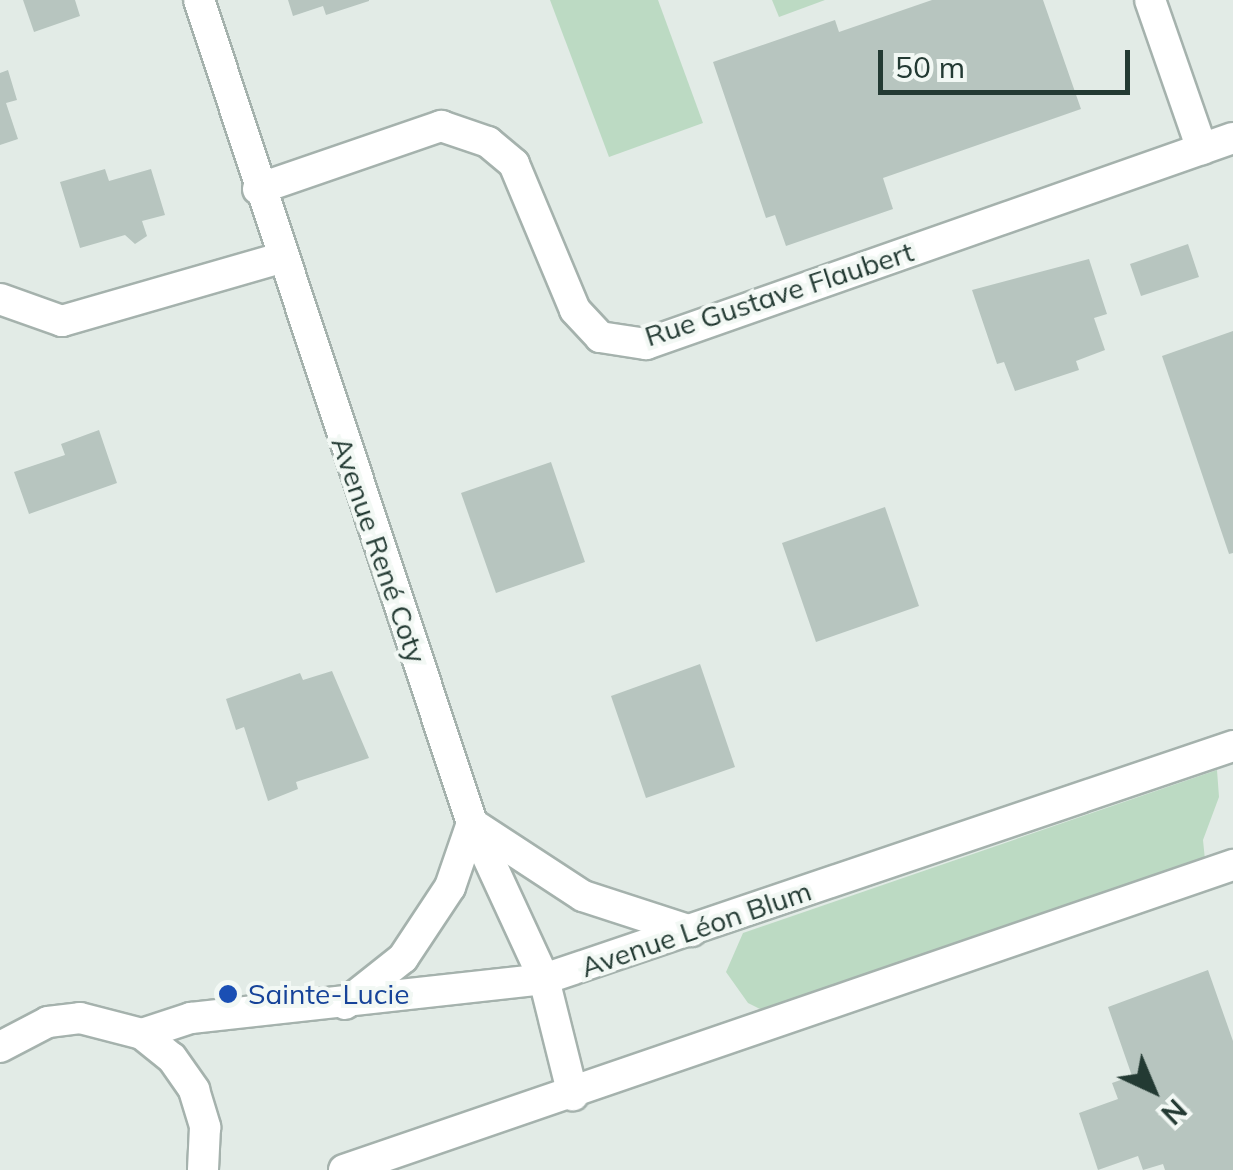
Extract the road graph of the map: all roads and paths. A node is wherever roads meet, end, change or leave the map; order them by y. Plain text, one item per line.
1 (199, 0) edge
2 (1150, 0) edge
3 (1233, 138) edge
4 (1202, 148) junction
5 (258, 189) junction
6 (280, 258) junction
7 (0, 299) edge
8 (1233, 746) edge
9 (472, 823) junction
10 (1233, 865) edge
11 (691, 932) junction
12 (544, 978) junction
13 (345, 1004) junction
14 (142, 1034) junction
15 (6, 1038) edge
16 (573, 1095) junction
17 (203, 1170) edge
18 (344, 1170) edge

1 - 5 street, Avenue René Coty
2 - 4 street
3 - 4 street, Rue Gustave Flaubert
4 - 5 street, Rue Gustave Flaubert
5 - 6 street, Avenue René Coty
6 - 7 street
6 - 9 street, Avenue René Coty
8 - 11 street, Avenue Léon Blum
9 - 11 street
9 - 12 street, Avenue René Coty
9 - 13 street
10 - 16 street
11 - 12 street, Avenue Léon Blum
12 - 13 street, Avenue Léon Blum
12 - 16 street, Avenue René Coty
13 - 14 street, Avenue Léon Blum
14 - 15 street
14 - 17 street
16 - 18 street

